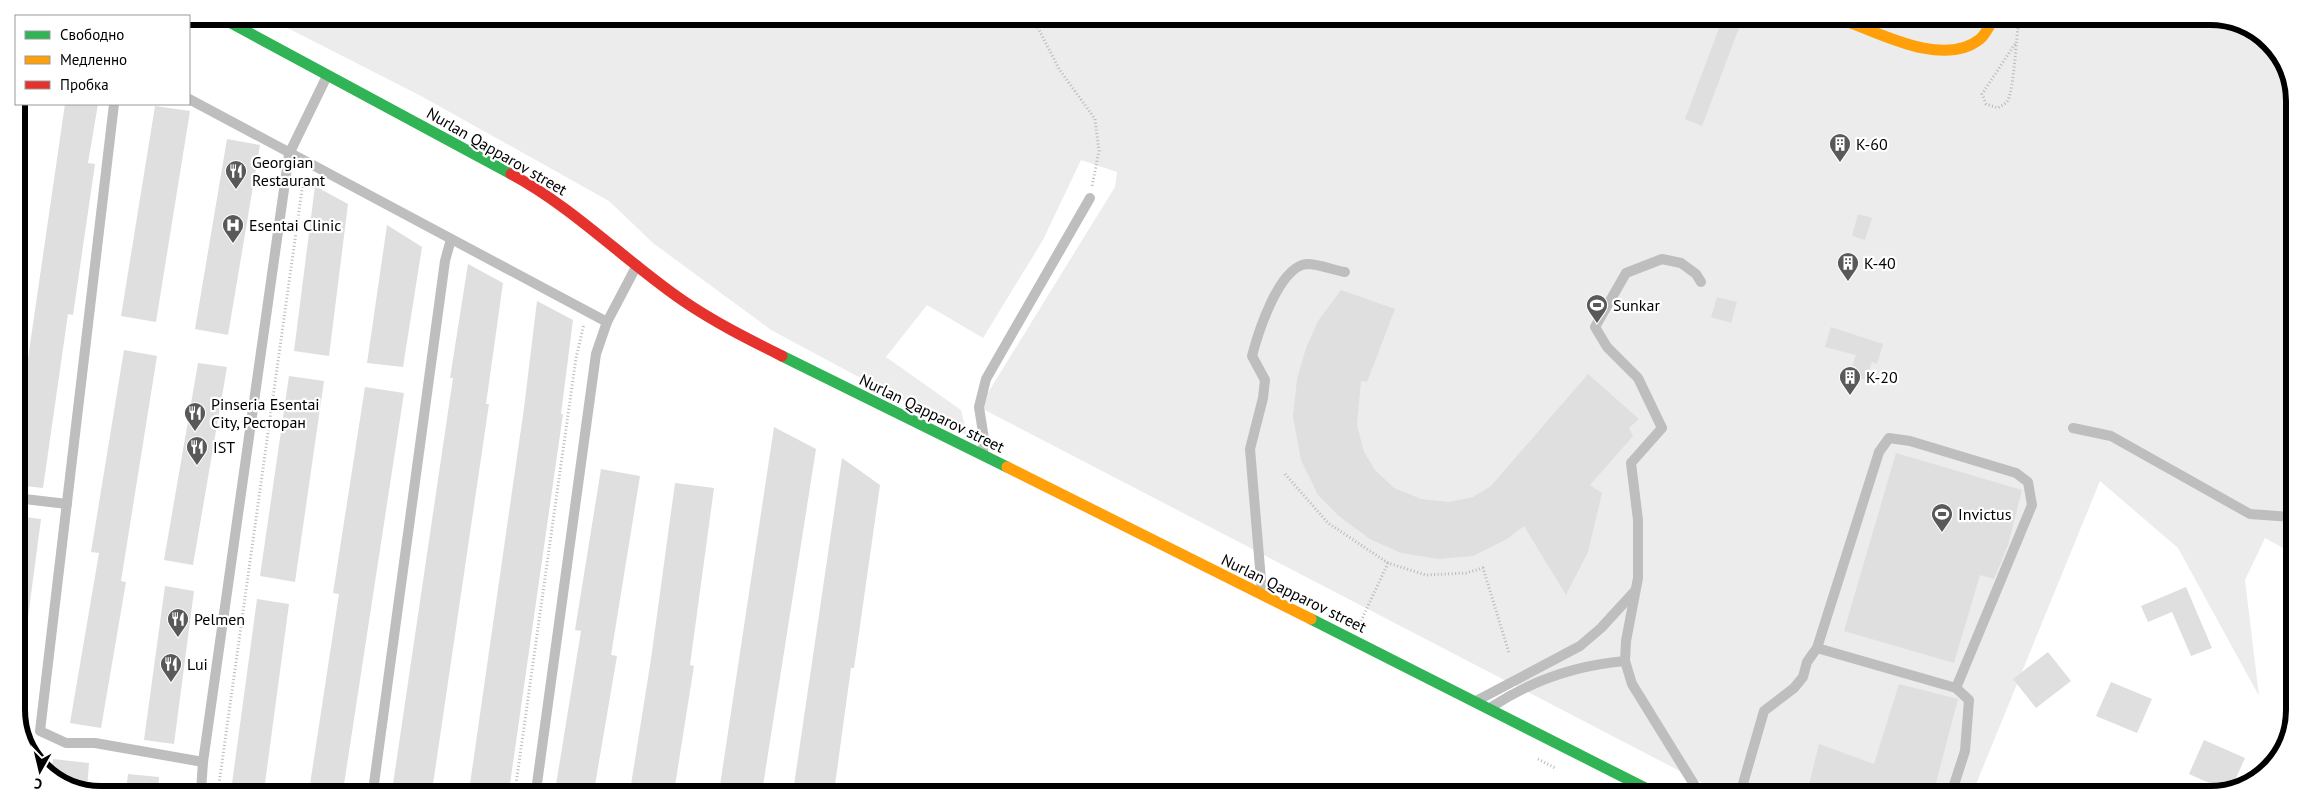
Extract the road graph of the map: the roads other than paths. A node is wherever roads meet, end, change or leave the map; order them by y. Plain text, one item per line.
1 (234, 25) edge
2 (1858, 25) edge
3 (1991, 25) edge
4 (328, 76) junction
5 (190, 99) edge
6 (114, 105) edge
7 (290, 154) junction
8 (1090, 198) road end
9 (451, 240) junction
10 (637, 264) junction
11 (1345, 272) dead end
12 (1700, 282) dead end
13 (607, 322) junction
14 (2073, 428) dead end
15 (983, 455) junction
16 (25, 499) edge
17 (67, 504) junction
18 (2286, 517) edge
19 (1635, 590) junction
20 (1263, 596) junction
21 (1817, 648) junction
22 (1625, 661) junction
23 (1956, 688) junction
24 (1476, 701) junction
25 (1490, 708) junction
26 (1525, 726) junction
27 (1549, 752) dead end
28 (202, 762) junction
29 (1611, 782) dead end
30 (201, 786) edge
31 (374, 786) edge
32 (537, 786) edge
33 (1629, 786) edge
34 (1642, 786) edge
35 (1695, 786) edge
36 (1742, 786) edge
37 (1954, 786) edge

1 - 4 street, Nurlan Qapparov street
2 - 3 street
4 - 7 lane
4 - 10 street, Nurlan Qapparov street
5 - 7 lane
6 - 17 lane
7 - 9 lane
7 - 28 lane
8 - 15 lane
9 - 13 lane
9 - 31 lane
10 - 13 lane
10 - 15 street, Nurlan Qapparov street
11 - 20 lane
12 - 19 lane
13 - 32 lane
14 - 18 lane
15 - 20 street, Nurlan Qapparov street
16 - 17 lane
17 - 28 lane
19 - 22 lane
19 - 24 lane
20 - 24 street, Nurlan Qapparov street
21 - 23 lane
21 - 23 lane
21 - 36 lane
22 - 25 lane
22 - 35 lane
23 - 37 lane
24 - 25 street, Nurlan Qapparov street
25 - 26 street, Nurlan Qapparov street
26 - 27 lane
26 - 34 street, Nurlan Qapparov street
28 - 30 lane
29 - 33 lane

